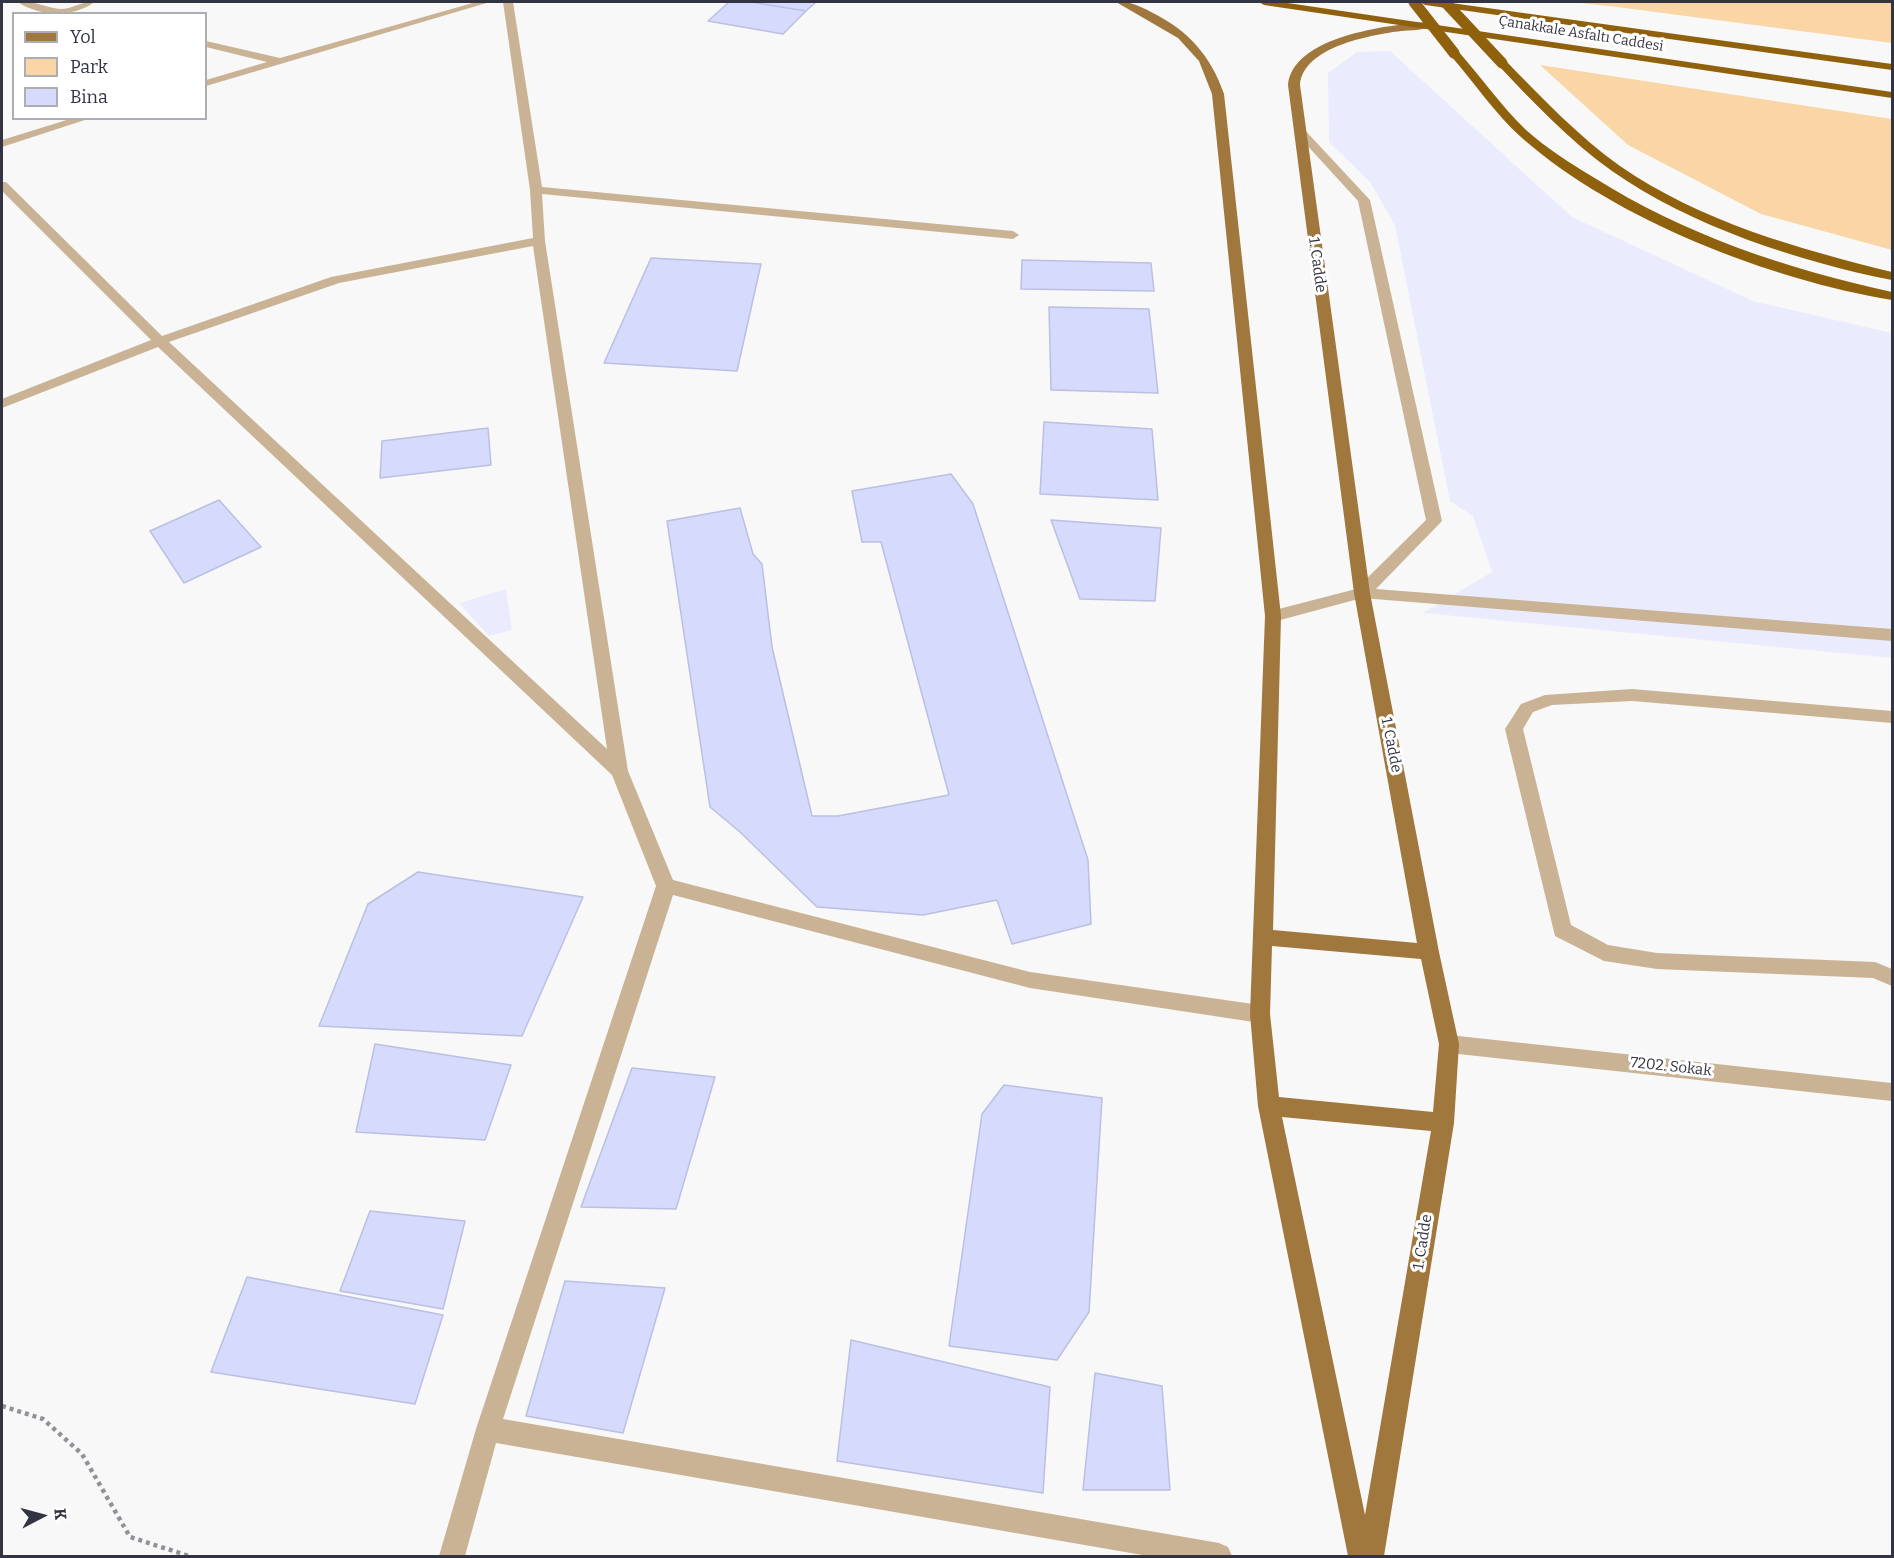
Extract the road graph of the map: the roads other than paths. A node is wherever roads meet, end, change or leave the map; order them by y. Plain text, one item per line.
1 (23, 2) edge
2 (89, 2) edge
3 (486, 2) edge
4 (508, 2) edge
5 (1121, 2) edge
6 (1264, 2) edge
7 (1414, 2) edge
8 (1425, 2) edge
9 (1445, 2) edge
10 (1452, 2) edge
11 (63, 12) edge
12 (69, 12) edge
13 (1457, 15) junction
14 (1426, 25) junction
15 (1659, 34) junction
16 (207, 44) edge
17 (1869, 52) dead end
18 (279, 61) junction
19 (1683, 66) junction
20 (1893, 67) edge
21 (207, 83) edge
22 (1893, 95) edge
23 (1893, 107) edge
24 (80, 120) edge
25 (1298, 129) junction
26 (2, 144) edge
27 (2, 185) edge
28 (536, 190) junction
29 (1013, 234) dead end
30 (539, 241) junction
31 (1893, 276) edge
32 (1893, 296) edge
33 (160, 341) junction
34 (2, 404) edge
35 (1362, 593) junction
36 (1273, 616) junction
37 (1893, 635) edge
38 (1893, 717) edge
39 (619, 771) junction
40 (666, 886) junction
41 (1262, 937) junction
42 (1429, 952) junction
43 (1893, 978) edge
44 (1260, 1014) junction
45 (1449, 1044) junction
46 (1893, 1092) edge
47 (1269, 1106) junction
48 (1443, 1123) junction
49 (489, 1429) junction
50 (452, 1557) edge
51 (1219, 1557) edge
52 (1361, 1557) edge
53 (1371, 1557) edge

1 - 11 street
2 - 12 street
3 - 18 street
4 - 28 street
5 - 36 main road
6 - 14 highway, Çanakkale Asfaltı Caddesi
7 - 32 highway, bridge
8 - 15 highway, Çanakkale Asfaltı Caddesi
9 - 13 highway, bridge
10 - 13 highway, bridge
13 - 31 highway, bridge
14 - 19 highway, Çanakkale Asfaltı Caddesi
14 - 25 main road, 1. Cadde
15 - 17 highway
15 - 20 highway, Çanakkale Asfaltı Caddesi
16 - 18 street
18 - 21 street
19 - 22 highway, Çanakkale Asfaltı Caddesi
19 - 23 highway
24 - 26 street
25 - 35 main road, 1. Cadde
25 - 35 street
27 - 33 street
28 - 29 street
28 - 30 street
30 - 33 street
30 - 39 street
33 - 34 street
33 - 39 street
35 - 36 street
35 - 37 street
35 - 42 main road, 1. Cadde
36 - 41 main road
38 - 43 street
39 - 40 street
40 - 44 street
40 - 49 street
41 - 42 main road
41 - 44 main road
42 - 45 main road, 1. Cadde
44 - 47 main road
45 - 46 street, 7202. Sokak
45 - 48 main road, 1. Cadde
47 - 48 main road
47 - 52 main road
48 - 53 main road, 1. Cadde
49 - 50 street
49 - 51 street

